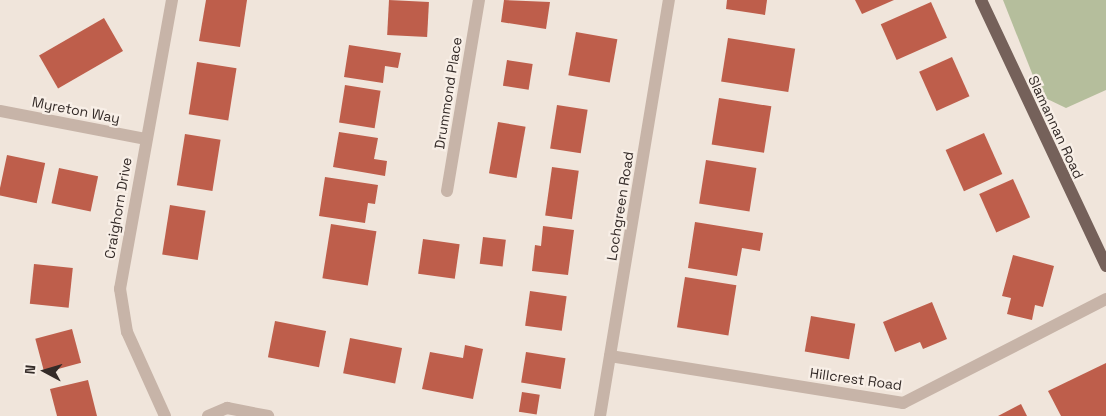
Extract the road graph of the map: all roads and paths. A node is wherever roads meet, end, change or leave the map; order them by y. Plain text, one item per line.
1 (172, 0) edge
2 (479, 0) edge
3 (669, 0) edge
4 (981, 0) edge
5 (0, 111) edge
6 (146, 139) junction
7 (447, 191) dead end
8 (1106, 266) edge
9 (1106, 299) edge
10 (610, 356) junction
11 (165, 416) edge
12 (208, 416) edge
13 (268, 416) edge
14 (600, 416) edge

1 - 6 street, Craighorn Drive
2 - 7 street, Drummond Place
3 - 10 street, Lochgreen Road
4 - 8 main road, Slamannan Road
5 - 6 street, Myreton Way
6 - 11 street, Craighorn Drive
9 - 10 street, Hillcrest Road
10 - 14 street, Lochgreen Road
12 - 13 street

